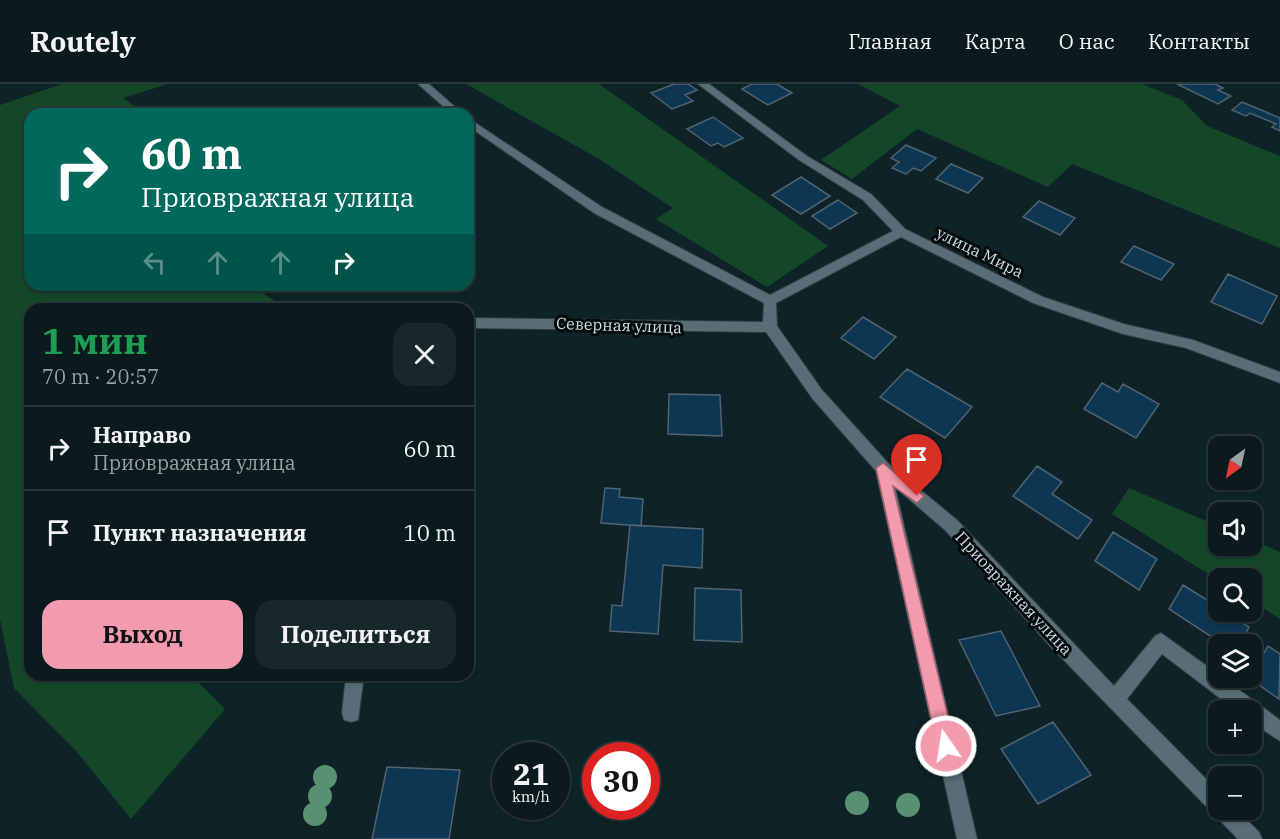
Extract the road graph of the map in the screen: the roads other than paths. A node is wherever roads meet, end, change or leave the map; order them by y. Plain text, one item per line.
1 (423, 84) edge
2 (703, 84) edge
3 (451, 108) edge
4 (474, 125) edge
5 (901, 232) junction
6 (770, 301) junction
7 (474, 323) edge
8 (770, 327) junction
9 (1280, 378) edge
10 (883, 468) junction
11 (354, 681) edge
12 (1114, 700) junction
13 (351, 712) dead end
14 (1280, 732) edge
15 (1208, 795) edge
16 (1233, 820) edge
17 (1251, 838) edge
18 (967, 839) edge

1 - 3 street
2 - 5 street, улица Мира
4 - 6 street
5 - 6 street
5 - 9 street, улица Мира
6 - 8 street
7 - 8 street, Северная улица
8 - 10 street, Приовражная улица
10 - 12 street, Приовражная улица
10 - 18 street
11 - 13 street
12 - 14 street
12 - 15 street, Приовражная улица
16 - 17 street

